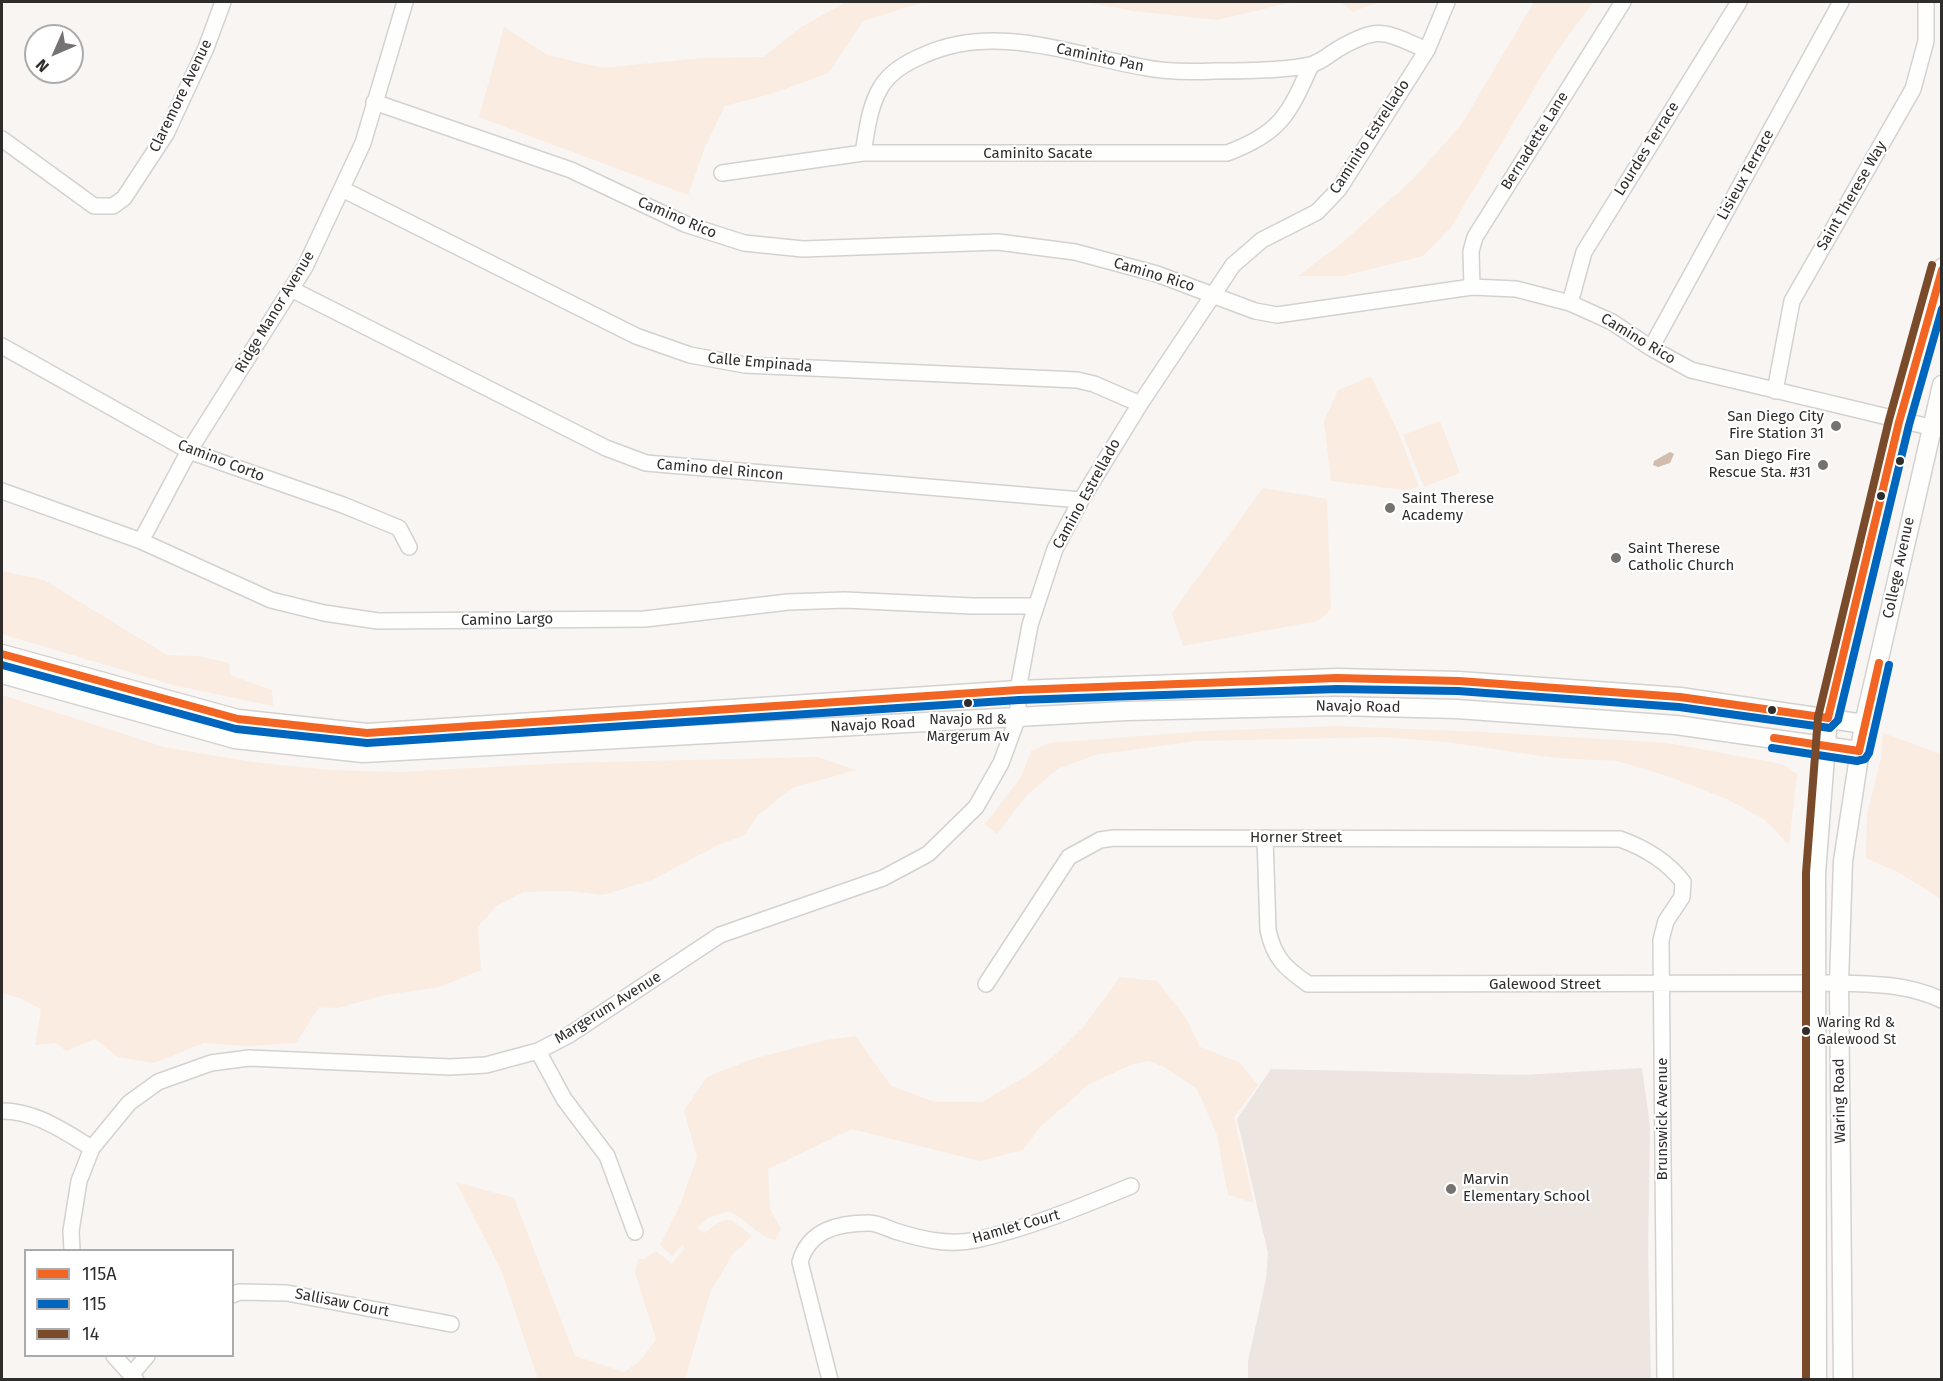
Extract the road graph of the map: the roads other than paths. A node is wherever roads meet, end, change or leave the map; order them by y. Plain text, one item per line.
1 (223, 2) edge
2 (405, 2) edge
3 (1447, 2) edge
4 (1623, 2) edge
5 (1738, 2) edge
6 (1841, 2) edge
7 (1926, 2) edge
8 (1427, 50) junction
9 (1311, 65) junction
10 (374, 102) junction
11 (2, 139) edge
12 (863, 153) junction
13 (722, 173) dead end
14 (342, 189) junction
15 (1941, 268) edge
16 (1472, 287) junction
17 (291, 289) junction
18 (1215, 295) junction
19 (1570, 303) junction
20 (2, 346) edge
21 (1651, 348) junction
22 (1941, 385) edge
23 (1775, 391) junction
24 (1140, 404) junction
25 (1899, 422) junction
26 (1936, 429) edge
27 (189, 451) junction
28 (2, 491) edge
29 (1081, 500) junction
30 (141, 541) junction
31 (409, 547) dead end
32 (1036, 606) junction
33 (2, 654) edge
34 (2, 674) edge
35 (1200, 682) junction
36 (1018, 690) junction
37 (1202, 709) junction
38 (1018, 717) junction
39 (1828, 718) junction
40 (1864, 724) junction
41 (1824, 745) junction
42 (1860, 751) junction
43 (1265, 838) junction
44 (1672, 867) joint
45 (1815, 983) junction
46 (1839, 983) junction
47 (986, 984) dead end
48 (1662, 986) junction
49 (1941, 1000) edge
50 (538, 1051) junction
51 (2, 1111) edge
52 (92, 1148) junction
53 (1131, 1186) dead end
54 (635, 1232) dead end
55 (72, 1249) edge
56 (234, 1294) edge
57 (451, 1324) dead end
58 (115, 1357) edge
59 (146, 1357) edge
60 (133, 1377) edge
61 (830, 1380) edge
62 (1665, 1380) edge
63 (1817, 1380) edge
64 (1843, 1380) edge

1 - 11 street, Claremore Avenue
2 - 10 street, Ridge Manor Avenue
3 - 8 street, Caminito Estrellado
4 - 16 street, Bernadette Lane
5 - 19 street, Lourdes Terrace
6 - 21 street, Lisieux Terrace
7 - 23 street, Saint Therese Way
8 - 9 street, Caminito Pan
8 - 18 street, Caminito Estrellado
9 - 12 street, Caminito Sacate
9 - 12 street, Caminito Pan
10 - 14 street, Ridge Manor Avenue
10 - 18 street, Camino Rico
12 - 13 street, Caminito Sacate
14 - 17 street, Ridge Manor Avenue
14 - 24 street, Calle Empinada
15 - 25 main road
16 - 18 street, Camino Rico
16 - 19 street, Camino Rico
17 - 27 street, Ridge Manor Avenue
17 - 29 street, Camino del Rincon
18 - 24 street, Camino Estrellado
19 - 21 street, Camino Rico
20 - 27 street, Camino Corto
21 - 23 street, Camino Rico
22 - 26 main road, College Avenue
23 - 25 street, Camino Rico
24 - 29 street, Camino Estrellado
25 - 26 street, Camino Rico
25 - 39 main road
26 - 40 main road, College Avenue
27 - 30 street, Ridge Manor Avenue
27 - 31 street, Camino Corto
28 - 30 street, Camino Largo
29 - 32 street, Camino Estrellado
30 - 32 street, Camino Largo
32 - 36 street, Camino Estrellado
33 - 36 main road, Navajo Road
34 - 38 main road, Navajo Road
35 - 36 main road, Navajo Road
35 - 37 main road
35 - 39 main road, Navajo Road
36 - 38 street, Camino Estrellado
37 - 38 main road, Navajo Road
37 - 41 main road, Navajo Road
38 - 50 street, Margerum Avenue
39 - 40 main road, Navajo Road
39 - 41 main road
40 - 42 main road, College Avenue
41 - 42 main road, Navajo Road
41 - 45 main road, Waring Road
42 - 46 main road, Waring Road
43 - 44 street, Horner Street
43 - 47 street, Horner Street
43 - 48 street, Galewood Street
44 - 48 street, Brunswick Avenue
45 - 46 street, Galewood Street
45 - 48 street, Galewood Street
45 - 63 main road, Waring Road
46 - 49 street, Galewood Street
46 - 64 main road, Waring Road
48 - 62 street, Brunswick Avenue
50 - 52 street, Margerum Avenue
50 - 54 street
51 - 52 street
52 - 55 street, Margerum Avenue
53 - 61 street, Hamlet Court
56 - 57 street, Sallisaw Court
58 - 60 street
59 - 60 street

